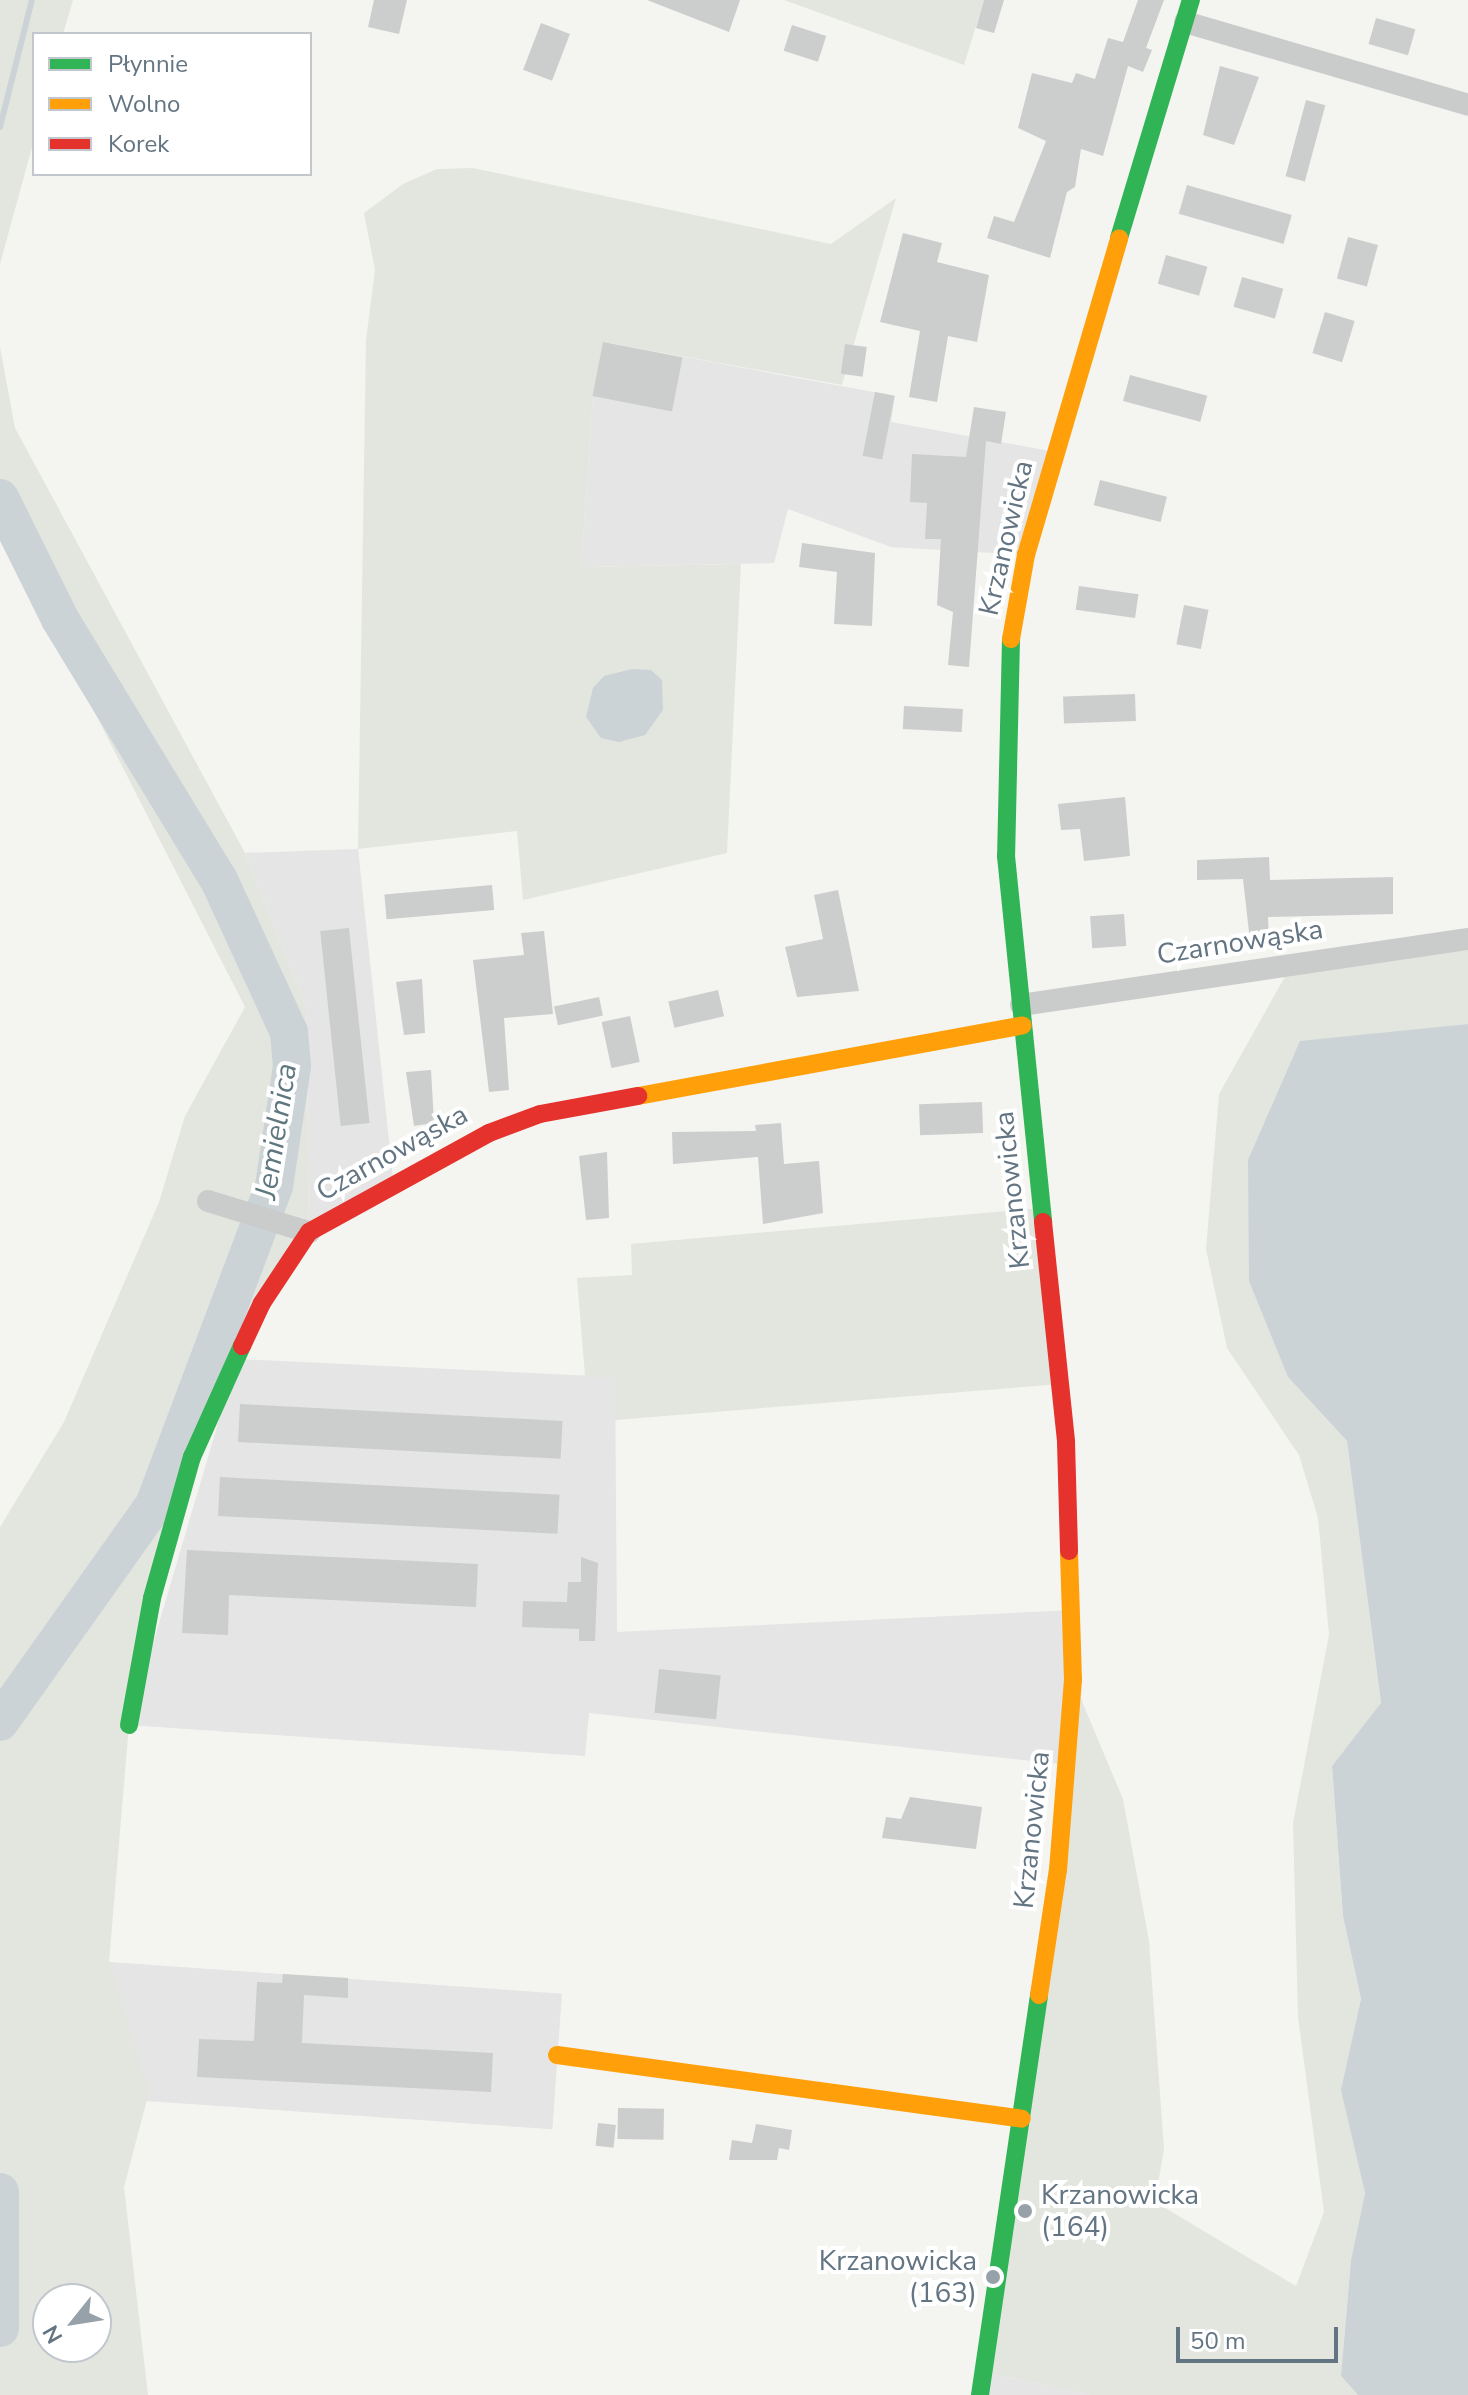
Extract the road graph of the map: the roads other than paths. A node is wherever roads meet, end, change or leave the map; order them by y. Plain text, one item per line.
1 (1191, 0) edge
2 (1185, 22) junction
3 (1468, 105) edge
4 (1468, 939) edge
5 (1022, 1015) junction
6 (208, 1201) dead end
7 (309, 1232) junction
8 (129, 1725) dead end
9 (557, 2055) dead end
10 (1022, 2119) junction
11 (980, 2395) edge

1 - 2 street, Krzanowicka
2 - 3 street
2 - 5 street, Krzanowicka
4 - 5 street, Czarnowąska
5 - 7 street, Czarnowąska
5 - 10 street, Krzanowicka
6 - 7 street
7 - 8 street, Czarnowąska
9 - 10 street
10 - 11 street, Krzanowicka

